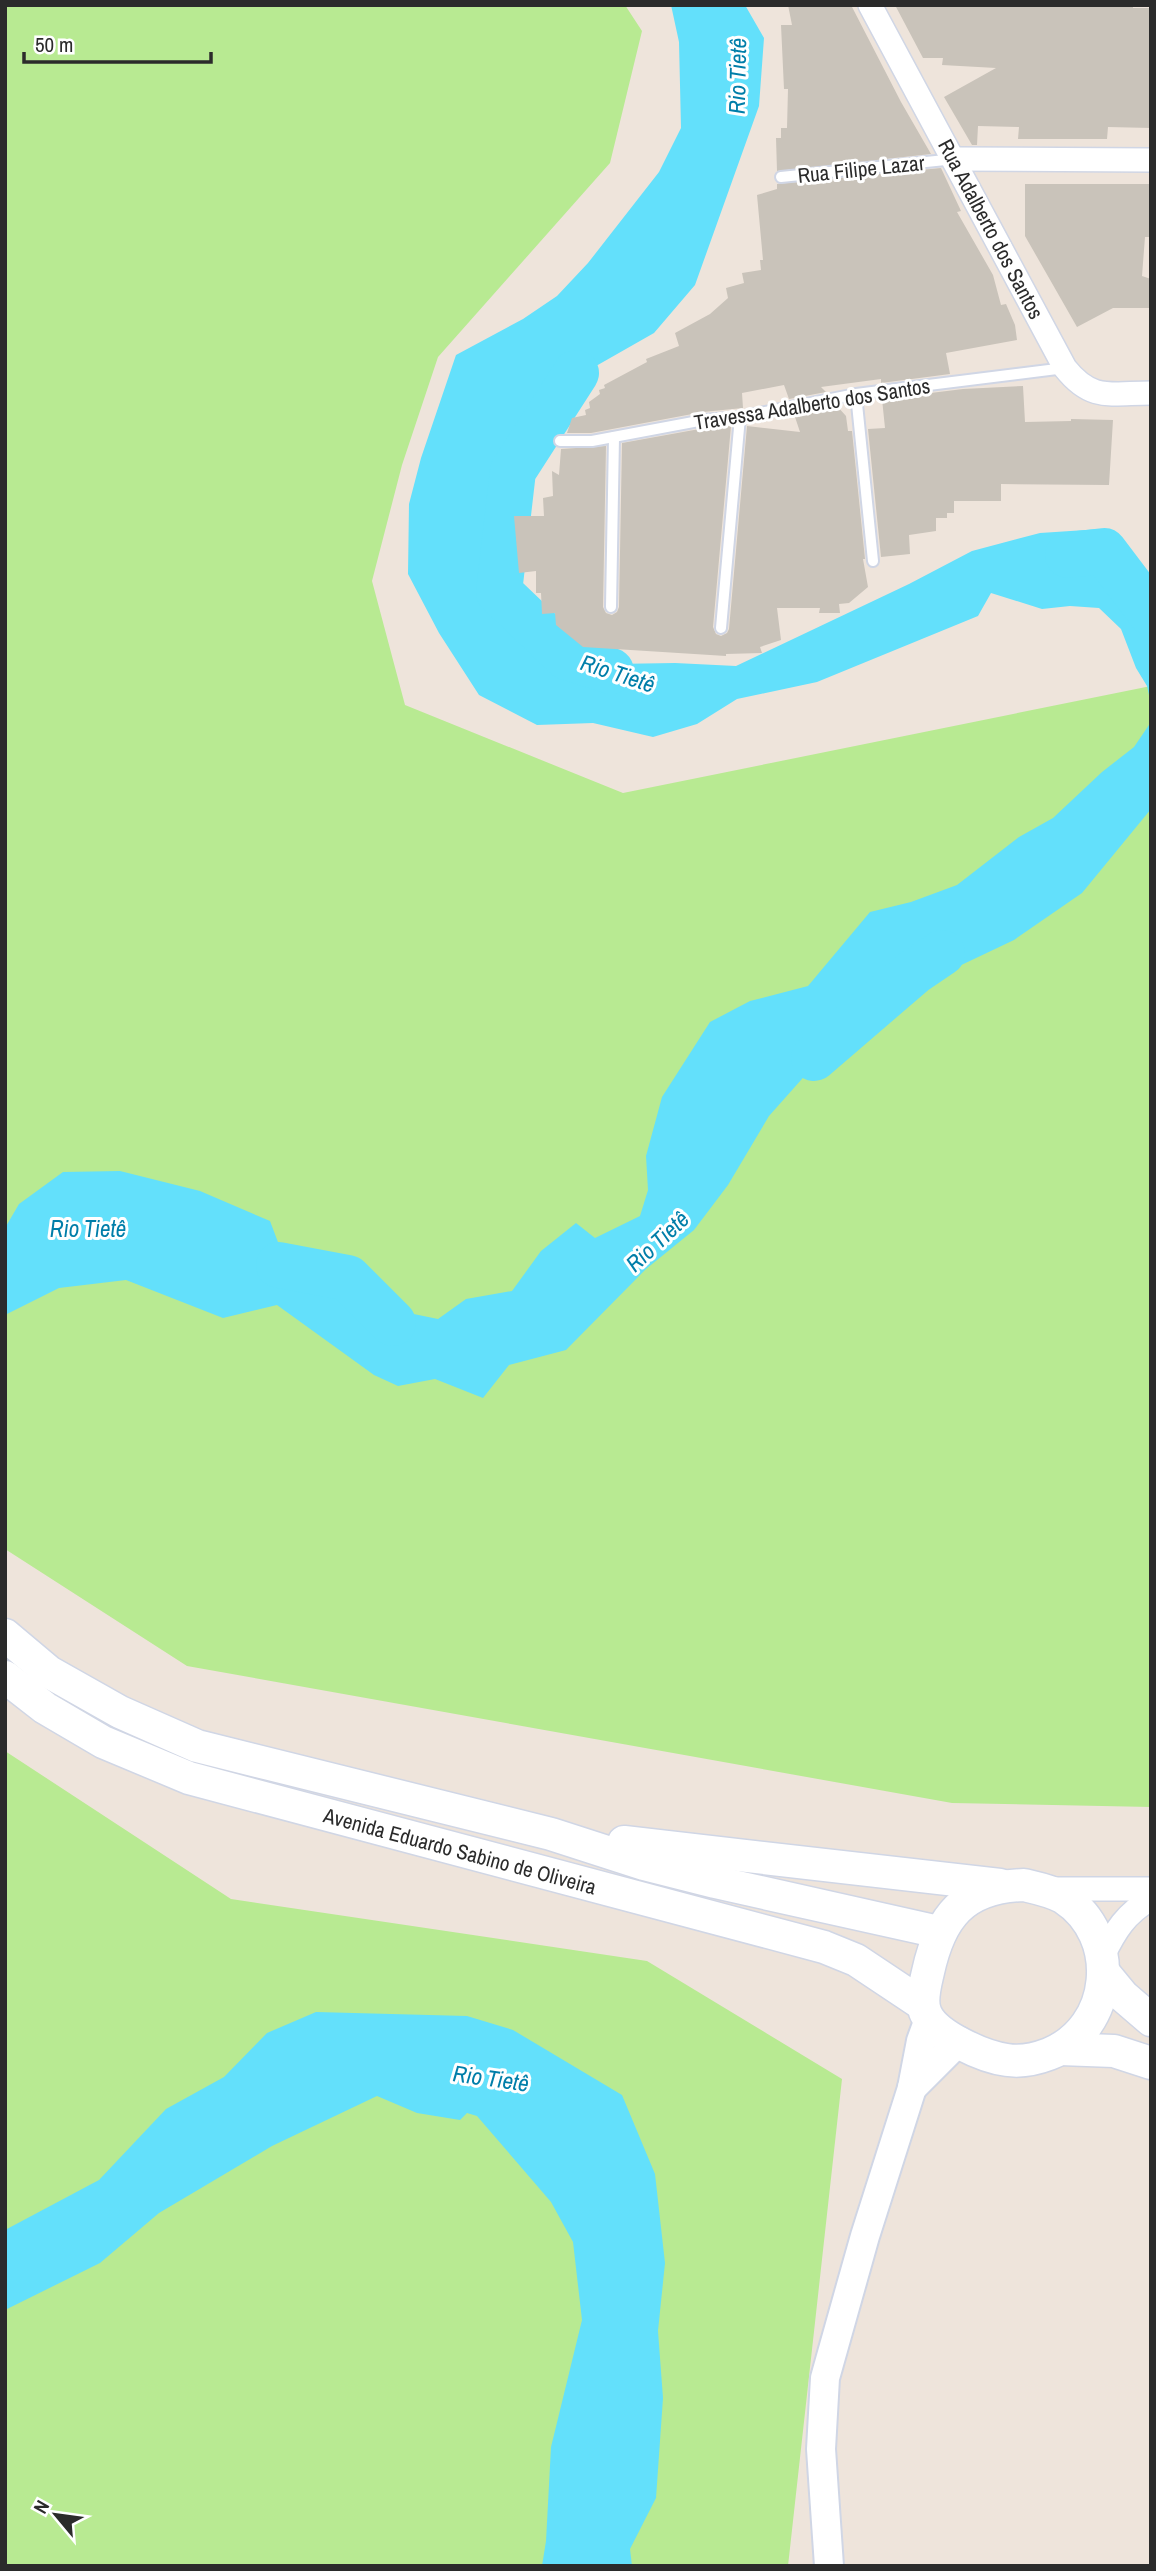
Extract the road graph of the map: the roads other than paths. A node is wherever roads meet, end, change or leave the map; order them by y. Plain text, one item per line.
1 (870, 5) edge
2 (954, 159) junction
3 (1151, 160) edge
4 (781, 177) dead end
5 (1065, 368) junction
6 (1151, 393) edge
7 (856, 394) junction
8 (740, 417) junction
9 (614, 437) junction
10 (559, 441) dead end
11 (873, 561) dead end
12 (611, 607) dead end
13 (721, 628) dead end
14 (5, 1635) edge
15 (5, 1677) edge
16 (551, 1834) junction
17 (1005, 1886) junction
18 (1041, 1888) junction
19 (1151, 1889) edge
20 (1151, 1899) edge
21 (939, 1932) junction
22 (1104, 1964) junction
23 (925, 2012) junction
24 (1151, 2020) edge
25 (959, 2041) junction
26 (1060, 2049) junction
27 (1151, 2063) edge
28 (912, 2088) junction
29 (829, 2566) edge

1 - 2 street, Rua Adalberto dos Santos
2 - 3 street, Rua Filipe Lazar
2 - 4 lane, Rua Filipe Lazar
2 - 5 street, Rua Adalberto dos Santos
5 - 6 street, Rua Adalberto dos Santos
5 - 7 lane, Travessa Adalberto dos Santos
7 - 8 lane, Travessa Adalberto dos Santos
7 - 11 lane
8 - 9 lane, Travessa Adalberto dos Santos
8 - 13 lane
9 - 10 lane, Travessa Adalberto dos Santos
9 - 12 lane
14 - 16 main road, Avenida Eduardo Sabino de Oliveira
15 - 23 main road, Avenida Eduardo Sabino de Oliveira
16 - 17 main road
16 - 21 main road
17 - 18 main road
17 - 21 main road
18 - 19 street
18 - 22 main road
20 - 22 street
21 - 23 main road
22 - 24 main road
22 - 26 main road
23 - 25 main road
23 - 28 street
25 - 26 main road
25 - 28 street
26 - 27 main road
28 - 29 street

